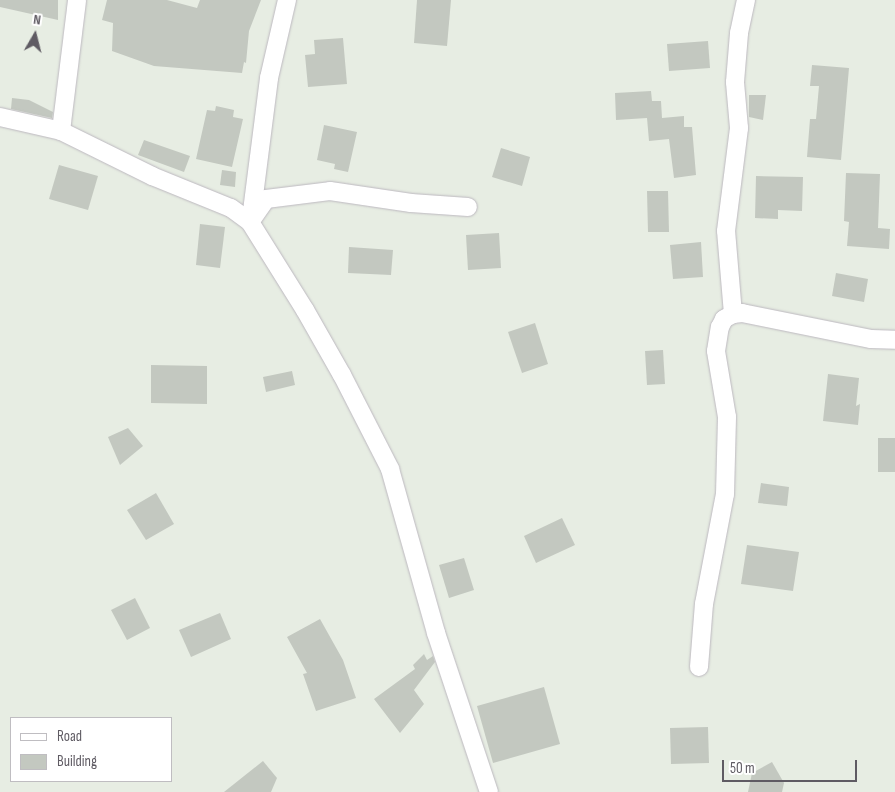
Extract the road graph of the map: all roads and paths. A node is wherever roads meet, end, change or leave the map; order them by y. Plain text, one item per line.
1 (77, 0) edge
2 (287, 0) edge
3 (746, 0) edge
4 (0, 117) edge
5 (60, 131) junction
6 (468, 207) dead end
7 (250, 222) junction
8 (733, 314) junction
9 (895, 340) edge
10 (699, 667) dead end
11 (489, 792) edge

1 - 5 street
2 - 7 street
3 - 8 street
4 - 5 street
5 - 7 street
6 - 7 street
7 - 11 street
8 - 9 street
8 - 10 street

